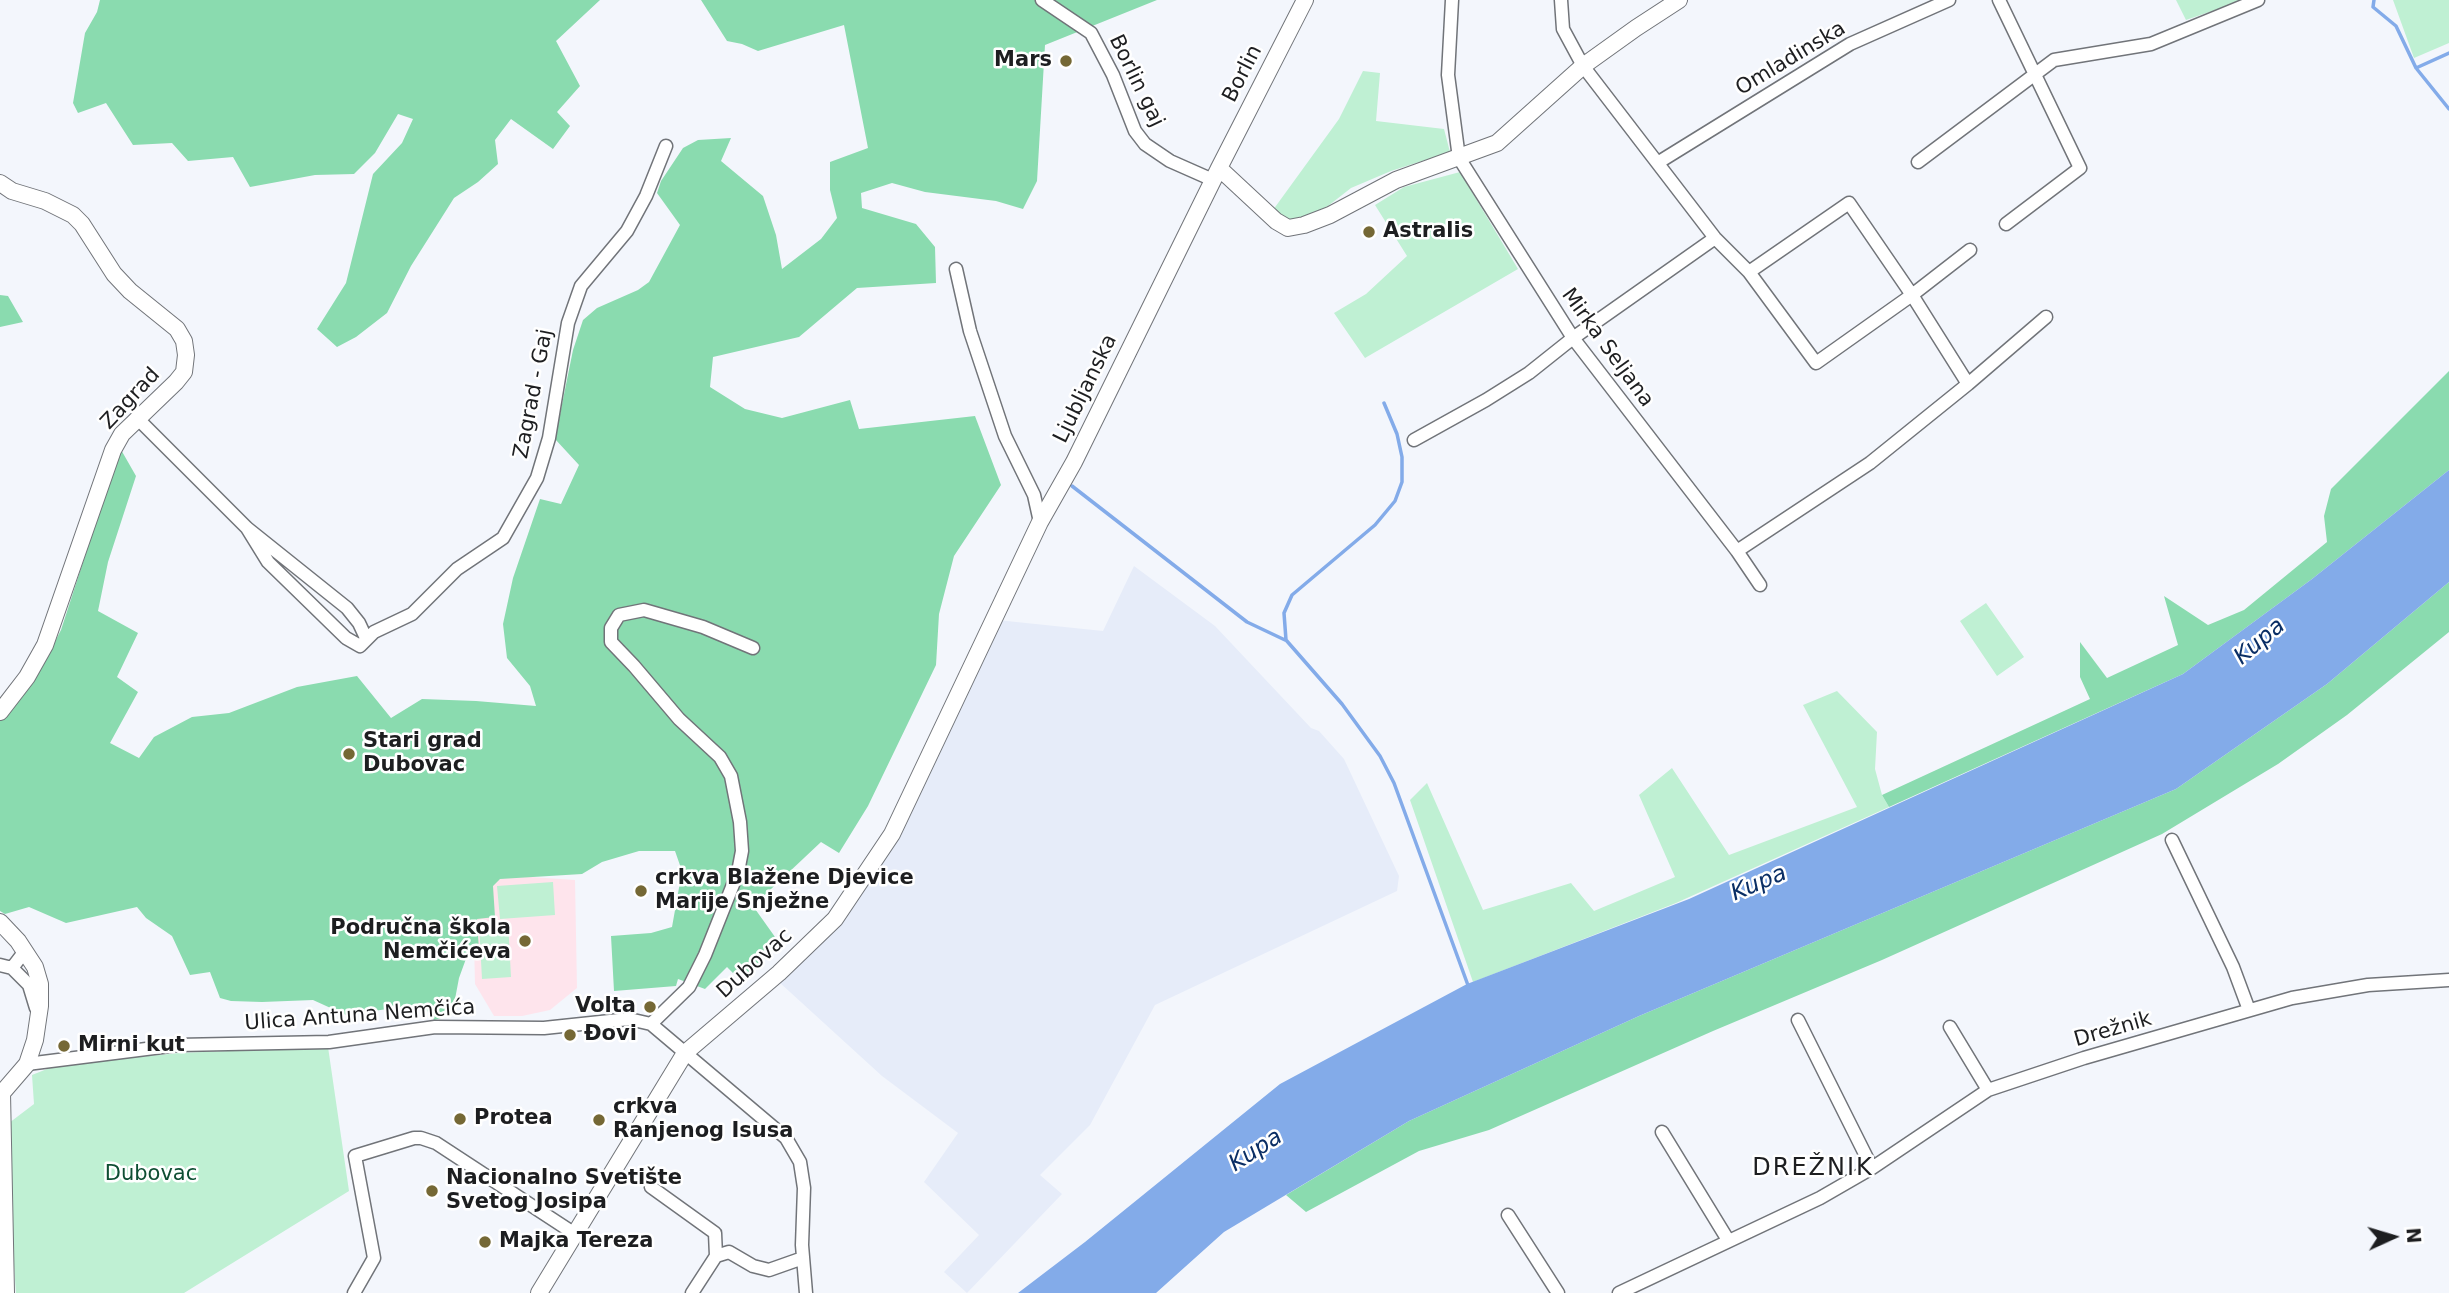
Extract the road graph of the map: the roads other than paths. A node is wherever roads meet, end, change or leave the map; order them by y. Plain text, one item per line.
1 (1042, 0) edge
2 (1305, 0) edge
3 (1452, 0) edge
4 (1561, 0) edge
5 (1679, 0) edge
6 (1949, 0) edge
7 (1998, 0) edge
8 (2258, 0) edge
9 (1583, 66) junction
10 (2036, 74) junction
11 (666, 146) dead end
12 (1458, 158) junction
13 (1659, 162) junction
14 (1918, 162) dead end
15 (1216, 174) junction
16 (0, 183) edge
17 (2006, 224) dead end
18 (1715, 238) junction
19 (1970, 250) dead end
20 (956, 269) dead end
21 (1749, 272) junction
22 (1912, 295) junction
23 (2046, 317) dead end
24 (1573, 338) junction
25 (1968, 384) junction
26 (137, 418) junction
27 (1414, 440) dead end
28 (1040, 522) junction
29 (247, 528) junction
30 (1737, 551) junction
31 (1760, 584) dead end
32 (990, 627) joint
33 (363, 642) junction
34 (753, 648) dead end
35 (0, 712) edge
36 (2172, 840) dead end
37 (0, 922) edge
38 (25, 951) junction
39 (6, 967) edge
40 (2449, 980) edge
41 (2249, 1010) junction
42 (38, 1017) junction
43 (1798, 1020) dead end
44 (651, 1024) junction
45 (1950, 1027) dead end
46 (685, 1053) junction
47 (27, 1064) junction
48 (1987, 1090) junction
49 (1, 1093) edge
50 (1662, 1132) dead end
51 (1872, 1168) junction
52 (651, 1186) dead end
53 (1508, 1215) dead end
54 (575, 1234) junction
55 (1728, 1240) junction
56 (716, 1256) junction
57 (803, 1258) junction
58 (542, 1287) edge
59 (6, 1293) edge
60 (354, 1293) edge
61 (692, 1293) edge
62 (806, 1293) edge
63 (1558, 1293) edge
64 (1619, 1293) edge

1 - 15 street, Borlin gaj
2 - 15 main road, Borlin
3 - 12 street
4 - 9 street
5 - 9 main road
6 - 13 street, Omladinska
7 - 10 street
8 - 10 street
9 - 12 main road
9 - 13 street
10 - 14 street
10 - 17 street
11 - 33 street, Zagrad - Gaj
12 - 15 main road
12 - 24 street, Mirka Seljana
13 - 18 street
15 - 28 main road, Ljubljanska
16 - 26 main road, Zagrad
18 - 21 street
18 - 24 street
19 - 22 street
20 - 28 street
21 - 22 street
21 - 22 street
22 - 25 street
23 - 25 street
24 - 27 street
24 - 30 street, Mirka Seljana
25 - 30 street
26 - 29 street
26 - 35 main road, Zagrad
28 - 32 main road, Ljubljanska
29 - 33 street
29 - 33 street
30 - 31 street, Mirka Seljana
32 - 46 main road, Dubovac
34 - 44 street
36 - 41 street
37 - 38 main road
38 - 39 street
38 - 42 main road
39 - 42 street
40 - 41 street, Drežnik
41 - 48 street, Drežnik
42 - 47 main road
43 - 51 street
44 - 46 street
44 - 47 street, Ulica Antuna Nemčića
45 - 48 street
46 - 54 main road, Dubovac
46 - 57 street
47 - 49 main road
48 - 51 street, Drežnik
49 - 59 main road
50 - 55 street
51 - 55 street, Drežnik
52 - 56 street
53 - 63 street
54 - 58 main road, Dubovac
54 - 60 street
55 - 64 street, Drežnik
56 - 57 street
56 - 61 street
57 - 62 street

